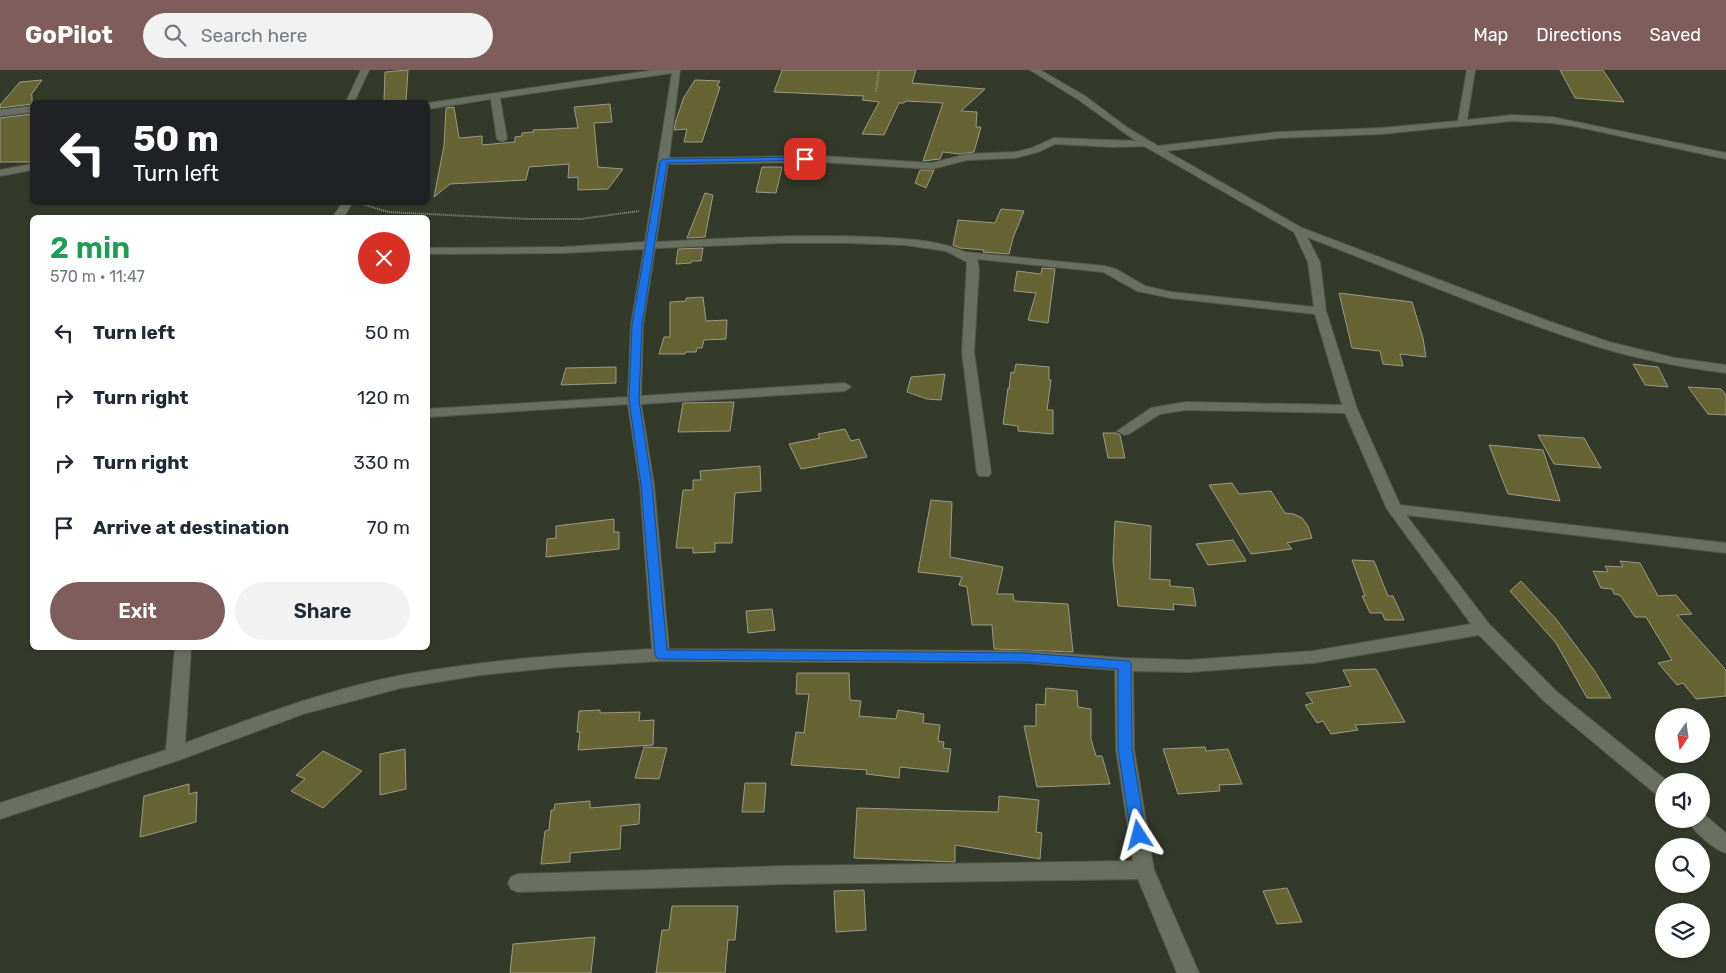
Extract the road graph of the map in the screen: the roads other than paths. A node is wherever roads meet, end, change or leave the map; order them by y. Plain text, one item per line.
1 (365, 70) edge
2 (672, 70) edge
3 (676, 70) edge
4 (1471, 70) edge
5 (1037, 71) edge
6 (495, 96) junction
7 (351, 100) edge
8 (430, 106) edge
9 (30, 109) edge
10 (0, 113) edge
11 (1462, 123) junction
12 (502, 139) dead end
13 (1151, 146) junction
14 (1726, 156) edge
15 (664, 161) junction
16 (30, 167) edge
17 (0, 173) edge
18 (1298, 230) junction
19 (650, 246) junction
20 (430, 251) edge
21 (968, 255) junction
22 (1320, 311) junction
23 (1726, 369) edge
24 (845, 387) dead end
25 (634, 400) junction
26 (1350, 409) junction
27 (430, 413) edge
28 (1124, 431) dead end
29 (984, 473) dead end
30 (1394, 509) junction
31 (1726, 548) edge
32 (1483, 628) junction
33 (183, 650) edge
34 (661, 655) junction
35 (1124, 664) junction
36 (175, 754) junction
37 (1655, 783) edge
38 (0, 811) edge
39 (1707, 828) edge
40 (1726, 845) edge
41 (1144, 870) junction
42 (518, 883) dead end
43 (1188, 973) edge

1 - 7 street
2 - 6 street
3 - 15 street
4 - 11 street
5 - 13 street
6 - 8 street
6 - 12 street
9 - 10 street
11 - 13 street
11 - 14 street
13 - 15 street
13 - 18 street
15 - 19 street
16 - 17 street
18 - 22 street
18 - 23 street
19 - 20 street
19 - 21 street
19 - 25 street
21 - 22 street
21 - 29 street
22 - 26 street
24 - 25 street
25 - 27 street
25 - 34 street
26 - 28 street
26 - 30 street
30 - 31 street
30 - 32 street
32 - 35 street
32 - 37 street
33 - 36 street
34 - 35 street
34 - 36 street
35 - 41 street
36 - 38 street
39 - 40 street
41 - 42 street
41 - 43 street

